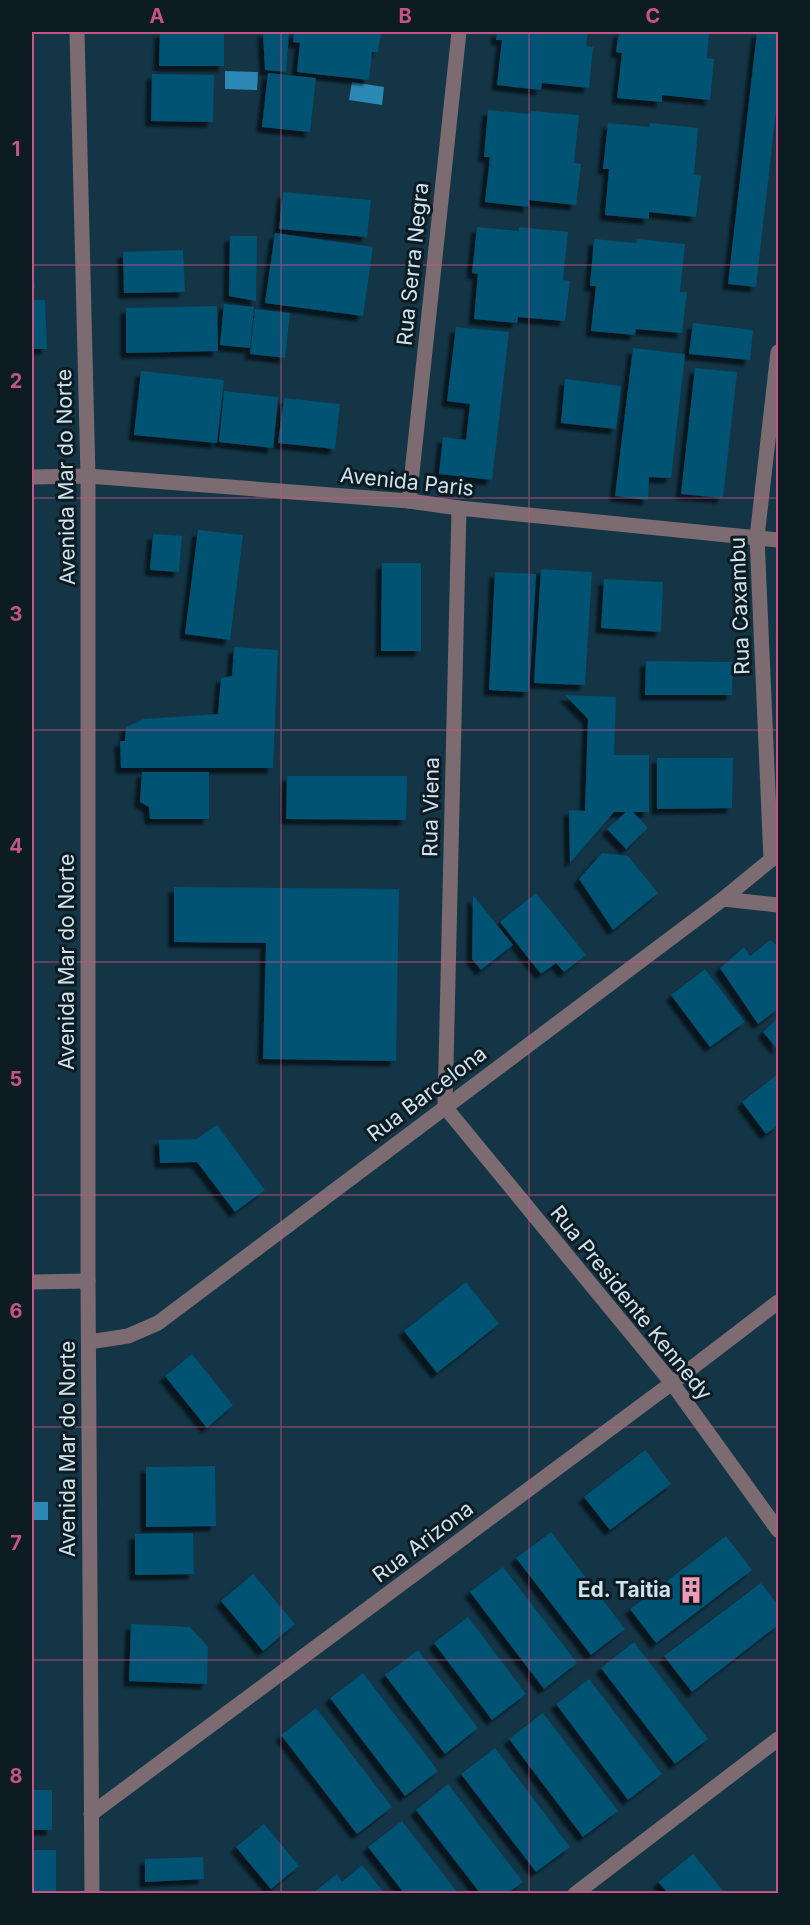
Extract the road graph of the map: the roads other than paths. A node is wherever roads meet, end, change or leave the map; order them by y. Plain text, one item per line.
1 (77, 32) edge
2 (459, 32) edge
3 (778, 352) edge
4 (88, 476) junction
5 (32, 477) edge
6 (409, 501) junction
7 (459, 508) junction
8 (757, 537) junction
9 (778, 540) edge
10 (775, 857) edge
11 (723, 899) junction
12 (778, 905) edge
13 (445, 1107) junction
14 (88, 1281) junction
15 (32, 1282) edge
16 (778, 1302) edge
17 (89, 1342) junction
18 (672, 1383) junction
19 (778, 1530) edge
20 (778, 1739) edge
21 (91, 1814) junction
22 (92, 1893) edge
23 (575, 1893) edge

1 - 4 street, Avenida Mar do Norte
2 - 6 street, Rua Serra Negra
3 - 8 street, Rua Caxambu
4 - 5 street, Avenida Paris
4 - 6 street, Avenida Paris
4 - 14 street, Avenida Mar do Norte
6 - 7 street, Avenida Paris
7 - 8 street, Avenida Paris
7 - 13 street, Rua Viena
8 - 9 street, Avenida Paris
8 - 10 street, Rua Caxambu
10 - 11 street, Rua Barcelona
11 - 12 street
11 - 13 street, Rua Barcelona
13 - 17 street, Rua Barcelona
13 - 18 street, Rua Presidente Kennedy
14 - 15 street
14 - 17 street, Avenida Mar do Norte
16 - 18 street, Rua Arizona
17 - 21 street, Avenida Mar do Norte
18 - 19 street, Rua Presidente Kennedy
18 - 21 street, Rua Arizona
20 - 23 street
21 - 22 street, Avenida Mar do Norte

